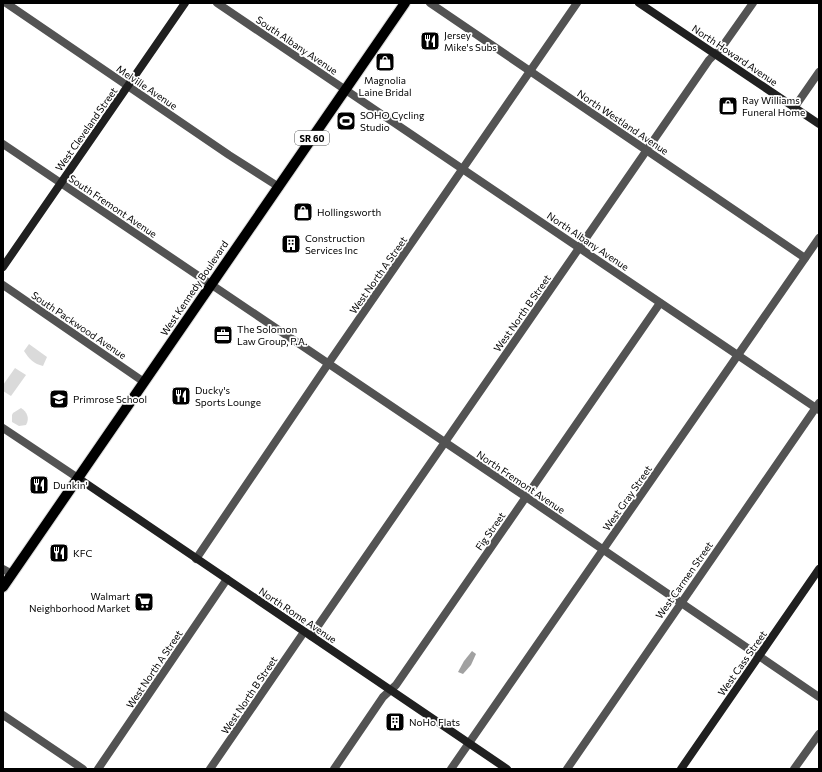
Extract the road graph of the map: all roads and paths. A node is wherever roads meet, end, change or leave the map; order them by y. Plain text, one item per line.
1 (6, 3) edge
2 (185, 3) edge
3 (217, 3) edge
4 (405, 3) edge
5 (430, 3) edge
6 (577, 3) edge
7 (640, 3) edge
8 (753, 3) edge
9 (715, 54) junction
10 (530, 72) junction
11 (819, 72) edge
12 (128, 86) junction
13 (346, 90) junction
14 (794, 108) junction
15 (819, 124) edge
16 (3, 144) edge
17 (647, 150) junction
18 (463, 169) junction
19 (61, 183) junction
20 (278, 187) junction
21 (819, 238) edge
22 (579, 248) junction
23 (805, 258) junction
24 (3, 267) edge
25 (211, 284) junction
26 (3, 285) edge
27 (660, 302) junction
28 (738, 356) junction
29 (328, 364) junction
30 (144, 382) junction
31 (818, 407) edge
32 (3, 428) edge
33 (445, 443) junction
34 (78, 478) junction
35 (526, 497) junction
36 (603, 550) junction
37 (196, 559) junction
38 (819, 569) edge
39 (7, 571) edge
40 (227, 579) junction
41 (3, 586) edge
42 (681, 602) junction
43 (307, 634) junction
44 (759, 656) junction
45 (390, 690) junction
46 (819, 697) edge
47 (3, 715) edge
48 (819, 734) edge
49 (468, 743) junction
50 (83, 769) edge
51 (98, 769) edge
52 (210, 769) edge
53 (334, 769) edge
54 (451, 769) edge
55 (507, 769) edge
56 (567, 769) edge
57 (680, 769) edge
58 (794, 769) edge

1 - 12 street, Melville Avenue
2 - 12 street, West Cleveland Street
3 - 13 street, South Albany Avenue
4 - 13 main road, West Kennedy Boulevard / SR 60
5 - 10 street, North Westland Avenue
6 - 10 street, West North A Street
7 - 9 street, North Howard Avenue
8 - 9 street, West North B Street
9 - 14 street, North Howard Avenue
9 - 17 street, West North B Street
10 - 17 street, North Westland Avenue
10 - 18 street, West North A Street
11 - 14 street
12 - 19 street, West Cleveland Street
12 - 20 street, Melville Avenue
13 - 18 street, North Albany Avenue
13 - 20 main road, West Kennedy Boulevard / SR 60
14 - 15 street, North Howard Avenue
16 - 19 street, South Fremont Avenue
17 - 22 street, West North B Street
17 - 23 street, North Westland Avenue
18 - 22 street, North Albany Avenue
18 - 29 street, West North A Street
19 - 24 street, West Cleveland Street
19 - 25 street, South Fremont Avenue
20 - 25 main road, West Kennedy Boulevard / SR 60
21 - 23 street, West Gray Street
22 - 27 street, North Albany Avenue
22 - 33 street, West North B Street
23 - 28 street, West Gray Street
25 - 29 street, North Fremont Avenue
25 - 30 main road, West Kennedy Boulevard / SR 60
26 - 30 street, South Packwood Avenue
27 - 28 street, North Albany Avenue
27 - 35 street, Fig Street
28 - 31 street, North Albany Avenue
28 - 36 street, West Gray Street
29 - 33 street, North Fremont Avenue
29 - 37 street, West North A Street
30 - 34 main road, West Kennedy Boulevard / SR 60
31 - 42 street, West Carmen Street
32 - 34 street
33 - 35 street, North Fremont Avenue
33 - 43 street, West North B Street
34 - 37 street, North Rome Avenue
34 - 39 main road, West Kennedy Boulevard / SR 60
35 - 36 street, North Fremont Avenue
35 - 45 street, Fig Street
36 - 42 street, North Fremont Avenue
36 - 49 street, West Gray Street
37 - 40 street, North Rome Avenue
38 - 44 street, West Cass Street
39 - 41 main road, West Kennedy Boulevard / SR 60
40 - 43 street, North Rome Avenue
40 - 51 street, West North A Street
42 - 44 street, North Fremont Avenue
42 - 56 street, West Carmen Street
43 - 45 street, North Rome Avenue
43 - 52 street, West North B Street
44 - 46 street, North Fremont Avenue
44 - 57 street, West Cass Street
45 - 49 street, North Rome Avenue
45 - 53 street, Fig Street
47 - 50 street
48 - 58 street
49 - 54 street, West Gray Street
49 - 55 street, North Rome Avenue

